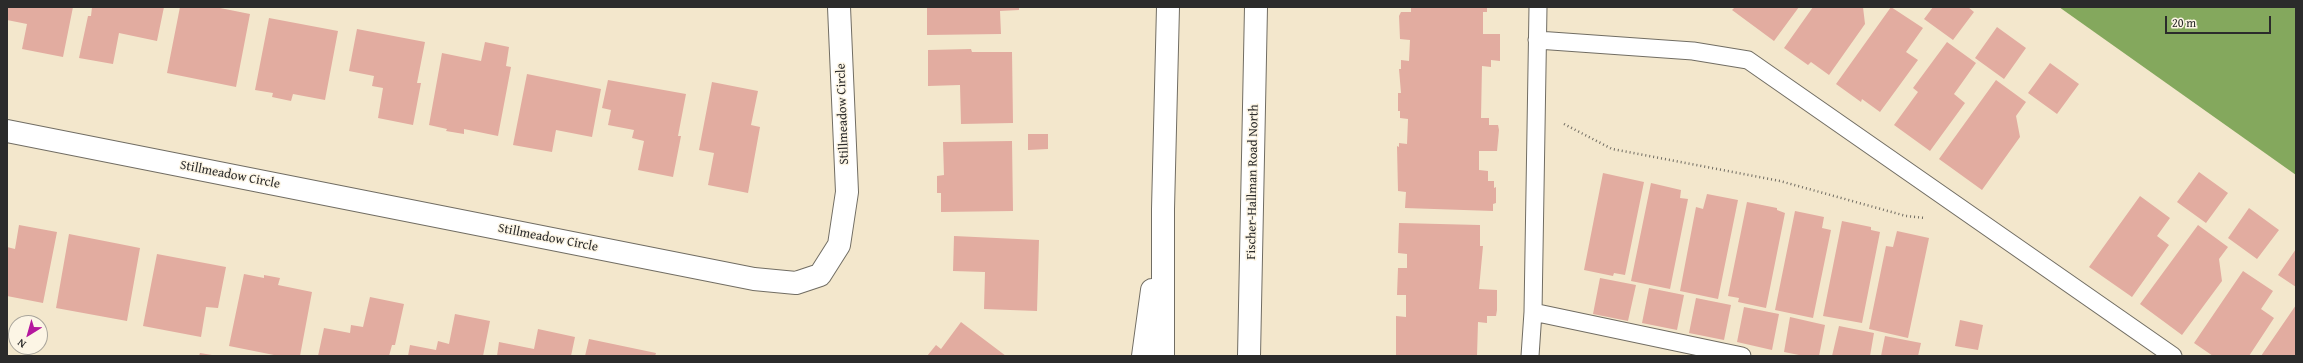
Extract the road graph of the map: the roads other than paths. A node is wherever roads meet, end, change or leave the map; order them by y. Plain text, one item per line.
1 (839, 7) edge
2 (1168, 7) edge
3 (1256, 7) edge
4 (1538, 7) edge
5 (1537, 40) junction
6 (7, 131) edge
7 (1163, 209) junction
8 (1533, 312) junction
9 (1142, 356) edge
10 (1163, 356) edge
11 (1249, 356) edge
12 (1530, 356) edge
13 (1742, 356) edge
14 (2172, 356) edge

1 - 6 street, Stillmeadow Circle
2 - 7 street
3 - 11 street, Fischer-Hallman Road North
4 - 5 lane
5 - 8 lane
5 - 14 lane
7 - 9 street
7 - 10 street
8 - 12 lane
8 - 13 lane

